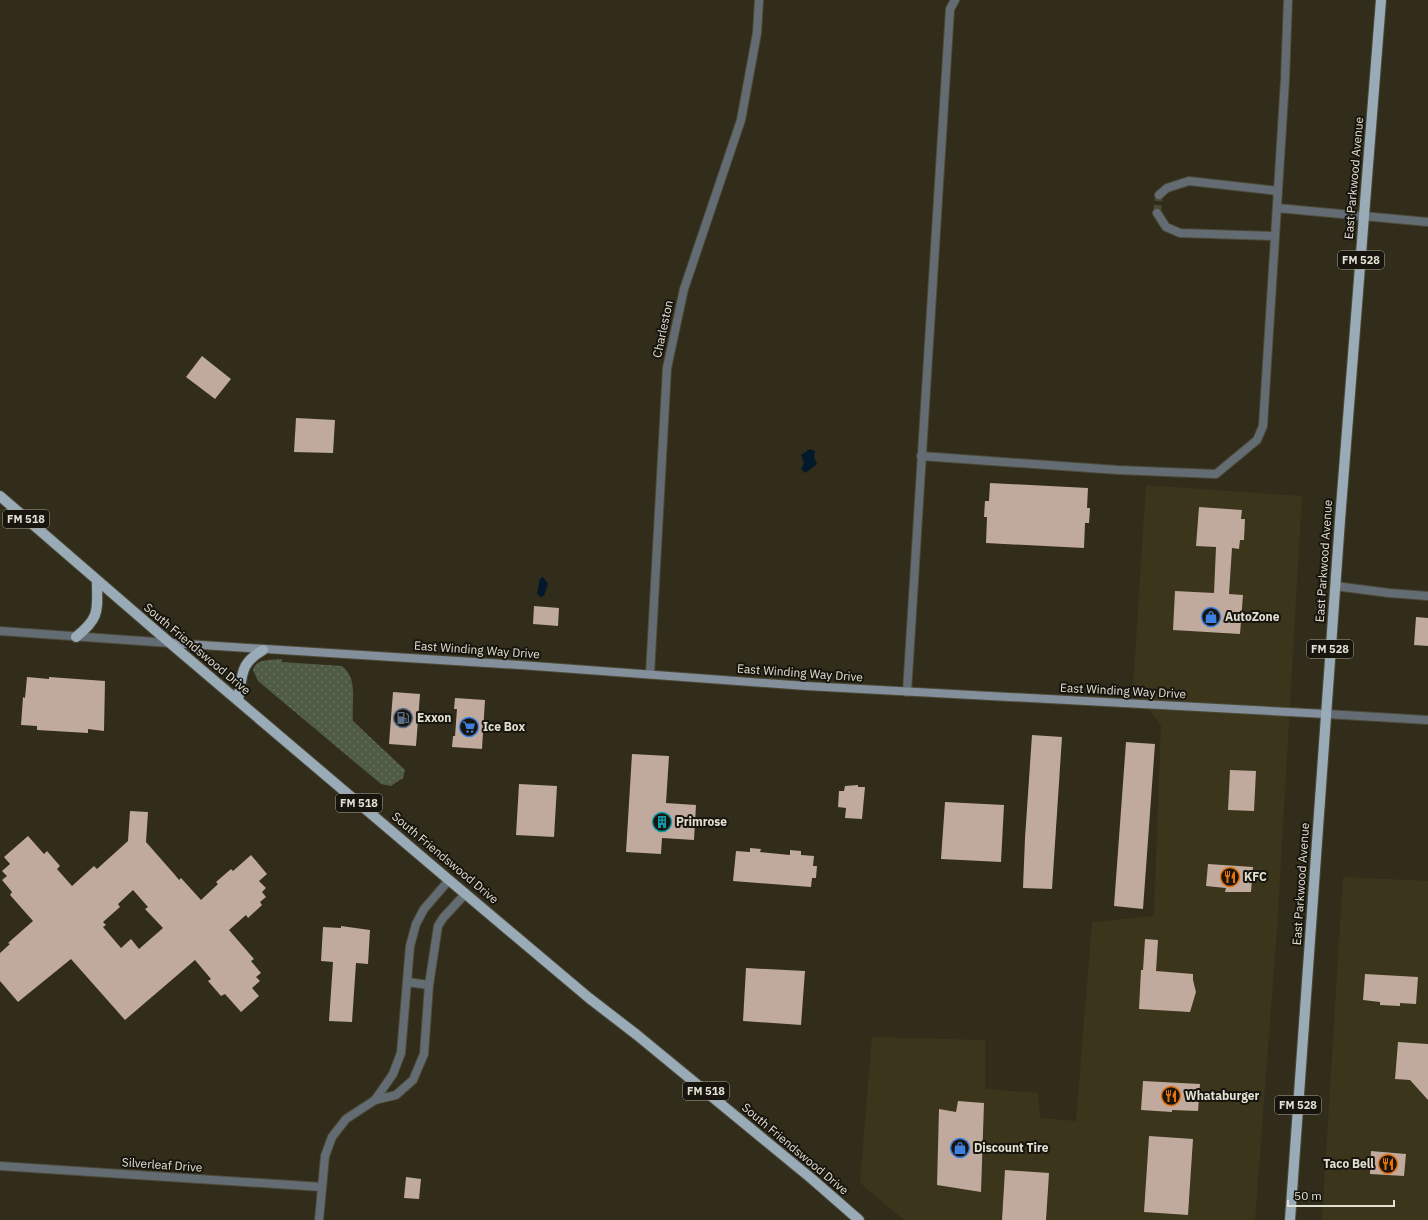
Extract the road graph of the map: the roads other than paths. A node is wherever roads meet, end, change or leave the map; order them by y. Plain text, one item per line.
1 (758, 0) edge
2 (955, 0) edge
3 (1288, 0) edge
4 (1381, 0) edge
5 (1278, 191) junction
6 (1159, 195) dead end
7 (1277, 208) junction
8 (1157, 213) dead end
9 (1364, 216) junction
10 (1428, 222) edge
11 (1275, 236) junction
12 (921, 456) junction
13 (0, 496) edge
14 (97, 581) junction
15 (1335, 586) junction
16 (1428, 596) edge
17 (0, 631) edge
18 (76, 637) junction
19 (170, 643) junction
20 (263, 650) junction
21 (650, 674) junction
22 (907, 692) junction
23 (238, 700) junction
24 (1326, 714) junction
25 (1428, 720) edge
26 (449, 880) junction
27 (466, 893) junction
28 (407, 982) junction
29 (429, 985) junction
30 (376, 1100) junction
31 (0, 1166) edge
32 (322, 1187) junction
33 (319, 1220) edge
34 (859, 1220) edge
35 (1290, 1220) edge

1 - 21 street, Charleston
2 - 12 street
3 - 5 street
4 - 9 main road, East Parkwood Avenue / FM 528
5 - 6 street
5 - 7 street
7 - 9 street
7 - 11 street
8 - 11 street
9 - 10 street
9 - 15 main road, East Parkwood Avenue / FM 528
11 - 12 street
12 - 22 street
13 - 14 main road, South Friendswood Drive / FM 518
14 - 18 main road
14 - 19 main road, South Friendswood Drive / FM 518
15 - 16 street
15 - 24 main road, East Parkwood Avenue / FM 528
17 - 18 street
18 - 19 street
19 - 20 street, East Winding Way Drive
19 - 23 main road, South Friendswood Drive / FM 518
20 - 21 street, East Winding Way Drive
20 - 23 main road
21 - 22 street, East Winding Way Drive
22 - 24 street, East Winding Way Drive
23 - 26 main road, South Friendswood Drive / FM 518
24 - 25 street, East Winding Way Drive
24 - 35 main road, East Parkwood Avenue / FM 528
26 - 27 main road, South Friendswood Drive / FM 518
26 - 28 street
27 - 29 street
27 - 34 main road, South Friendswood Drive / FM 518
28 - 29 street
28 - 30 street
29 - 30 street
30 - 32 street
31 - 32 street, Silverleaf Drive
32 - 33 street

